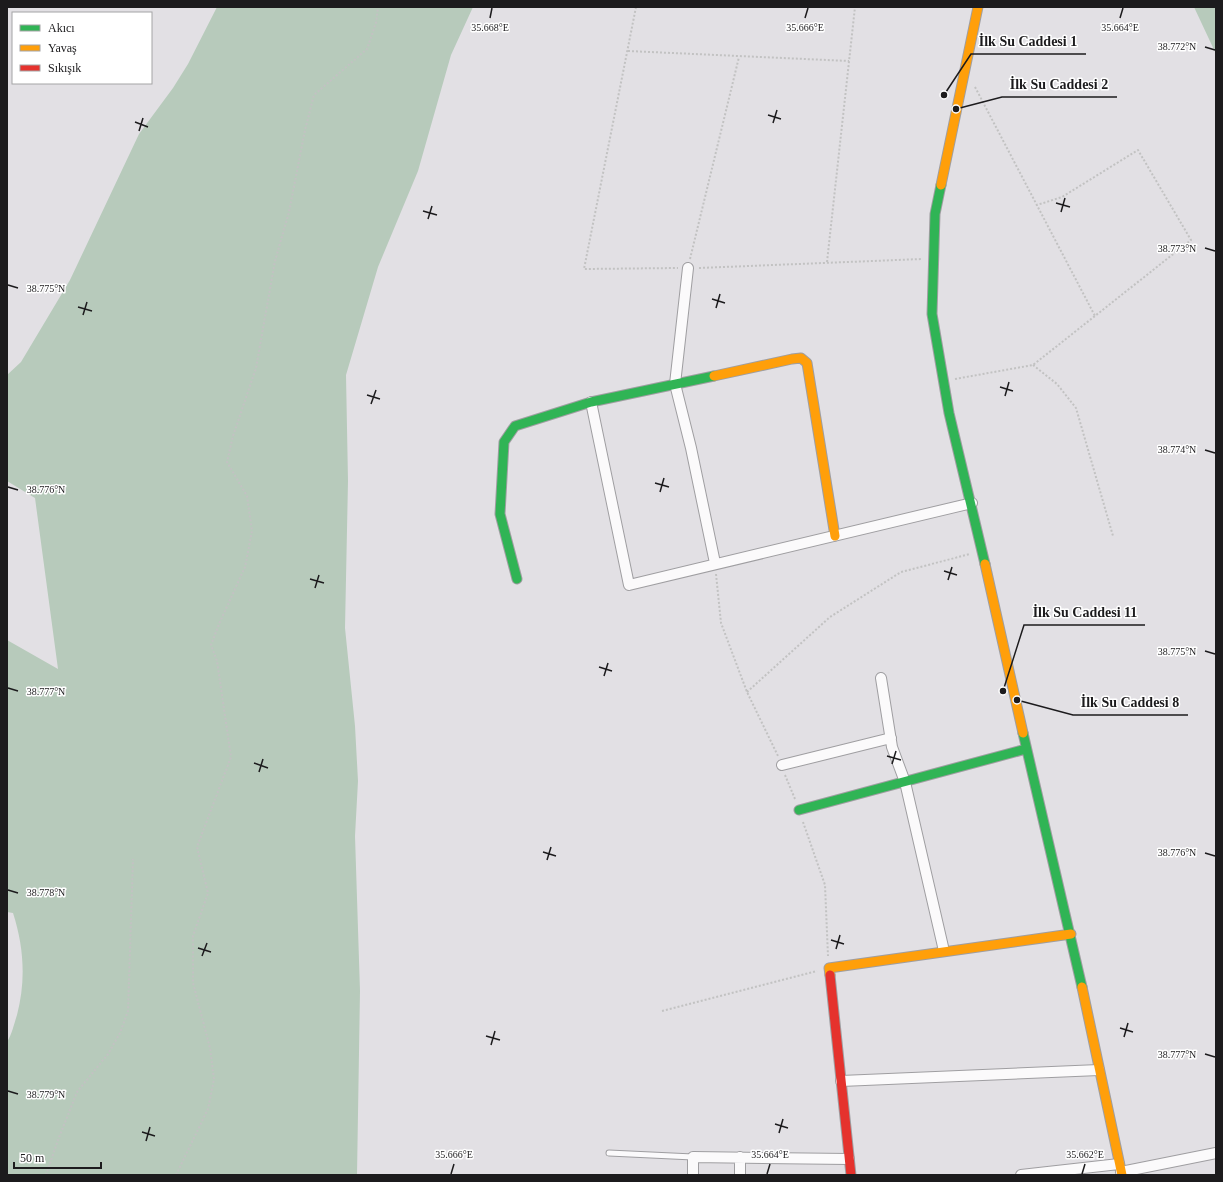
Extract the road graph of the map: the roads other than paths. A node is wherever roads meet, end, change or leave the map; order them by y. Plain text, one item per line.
1 (978, 7) edge
2 (688, 268) road end
3 (675, 384) junction
4 (590, 402) junction
5 (972, 502) junction
6 (835, 536) junction
7 (715, 563) junction
8 (517, 579) dead end
9 (881, 678) dead end
10 (891, 738) junction
11 (1026, 749) junction
12 (782, 765) road end
13 (905, 782) junction
14 (799, 810) road end
15 (1071, 934) junction
16 (944, 952) junction
17 (1099, 1070) junction
18 (841, 1081) junction
19 (610, 1153) dead end
20 (1216, 1153) edge
21 (693, 1157) junction
22 (740, 1158) junction
23 (849, 1159) junction
24 (1121, 1170) edge
25 (693, 1175) edge
26 (740, 1175) edge
27 (851, 1175) edge
28 (1021, 1175) edge

1 - 5 street
2 - 3 street
3 - 4 street
3 - 6 street
3 - 7 street
4 - 7 street
4 - 8 street
5 - 6 street
5 - 11 street
6 - 7 street
9 - 10 street
10 - 12 street
10 - 13 street
11 - 13 street
11 - 15 street
13 - 14 street
13 - 16 street
15 - 16 street
15 - 17 street
16 - 18 street
17 - 18 street
17 - 24 street
18 - 23 street
19 - 21 lane
20 - 24 street
21 - 22 street
21 - 25 street
22 - 23 street
22 - 26 street
23 - 27 street
24 - 28 street

